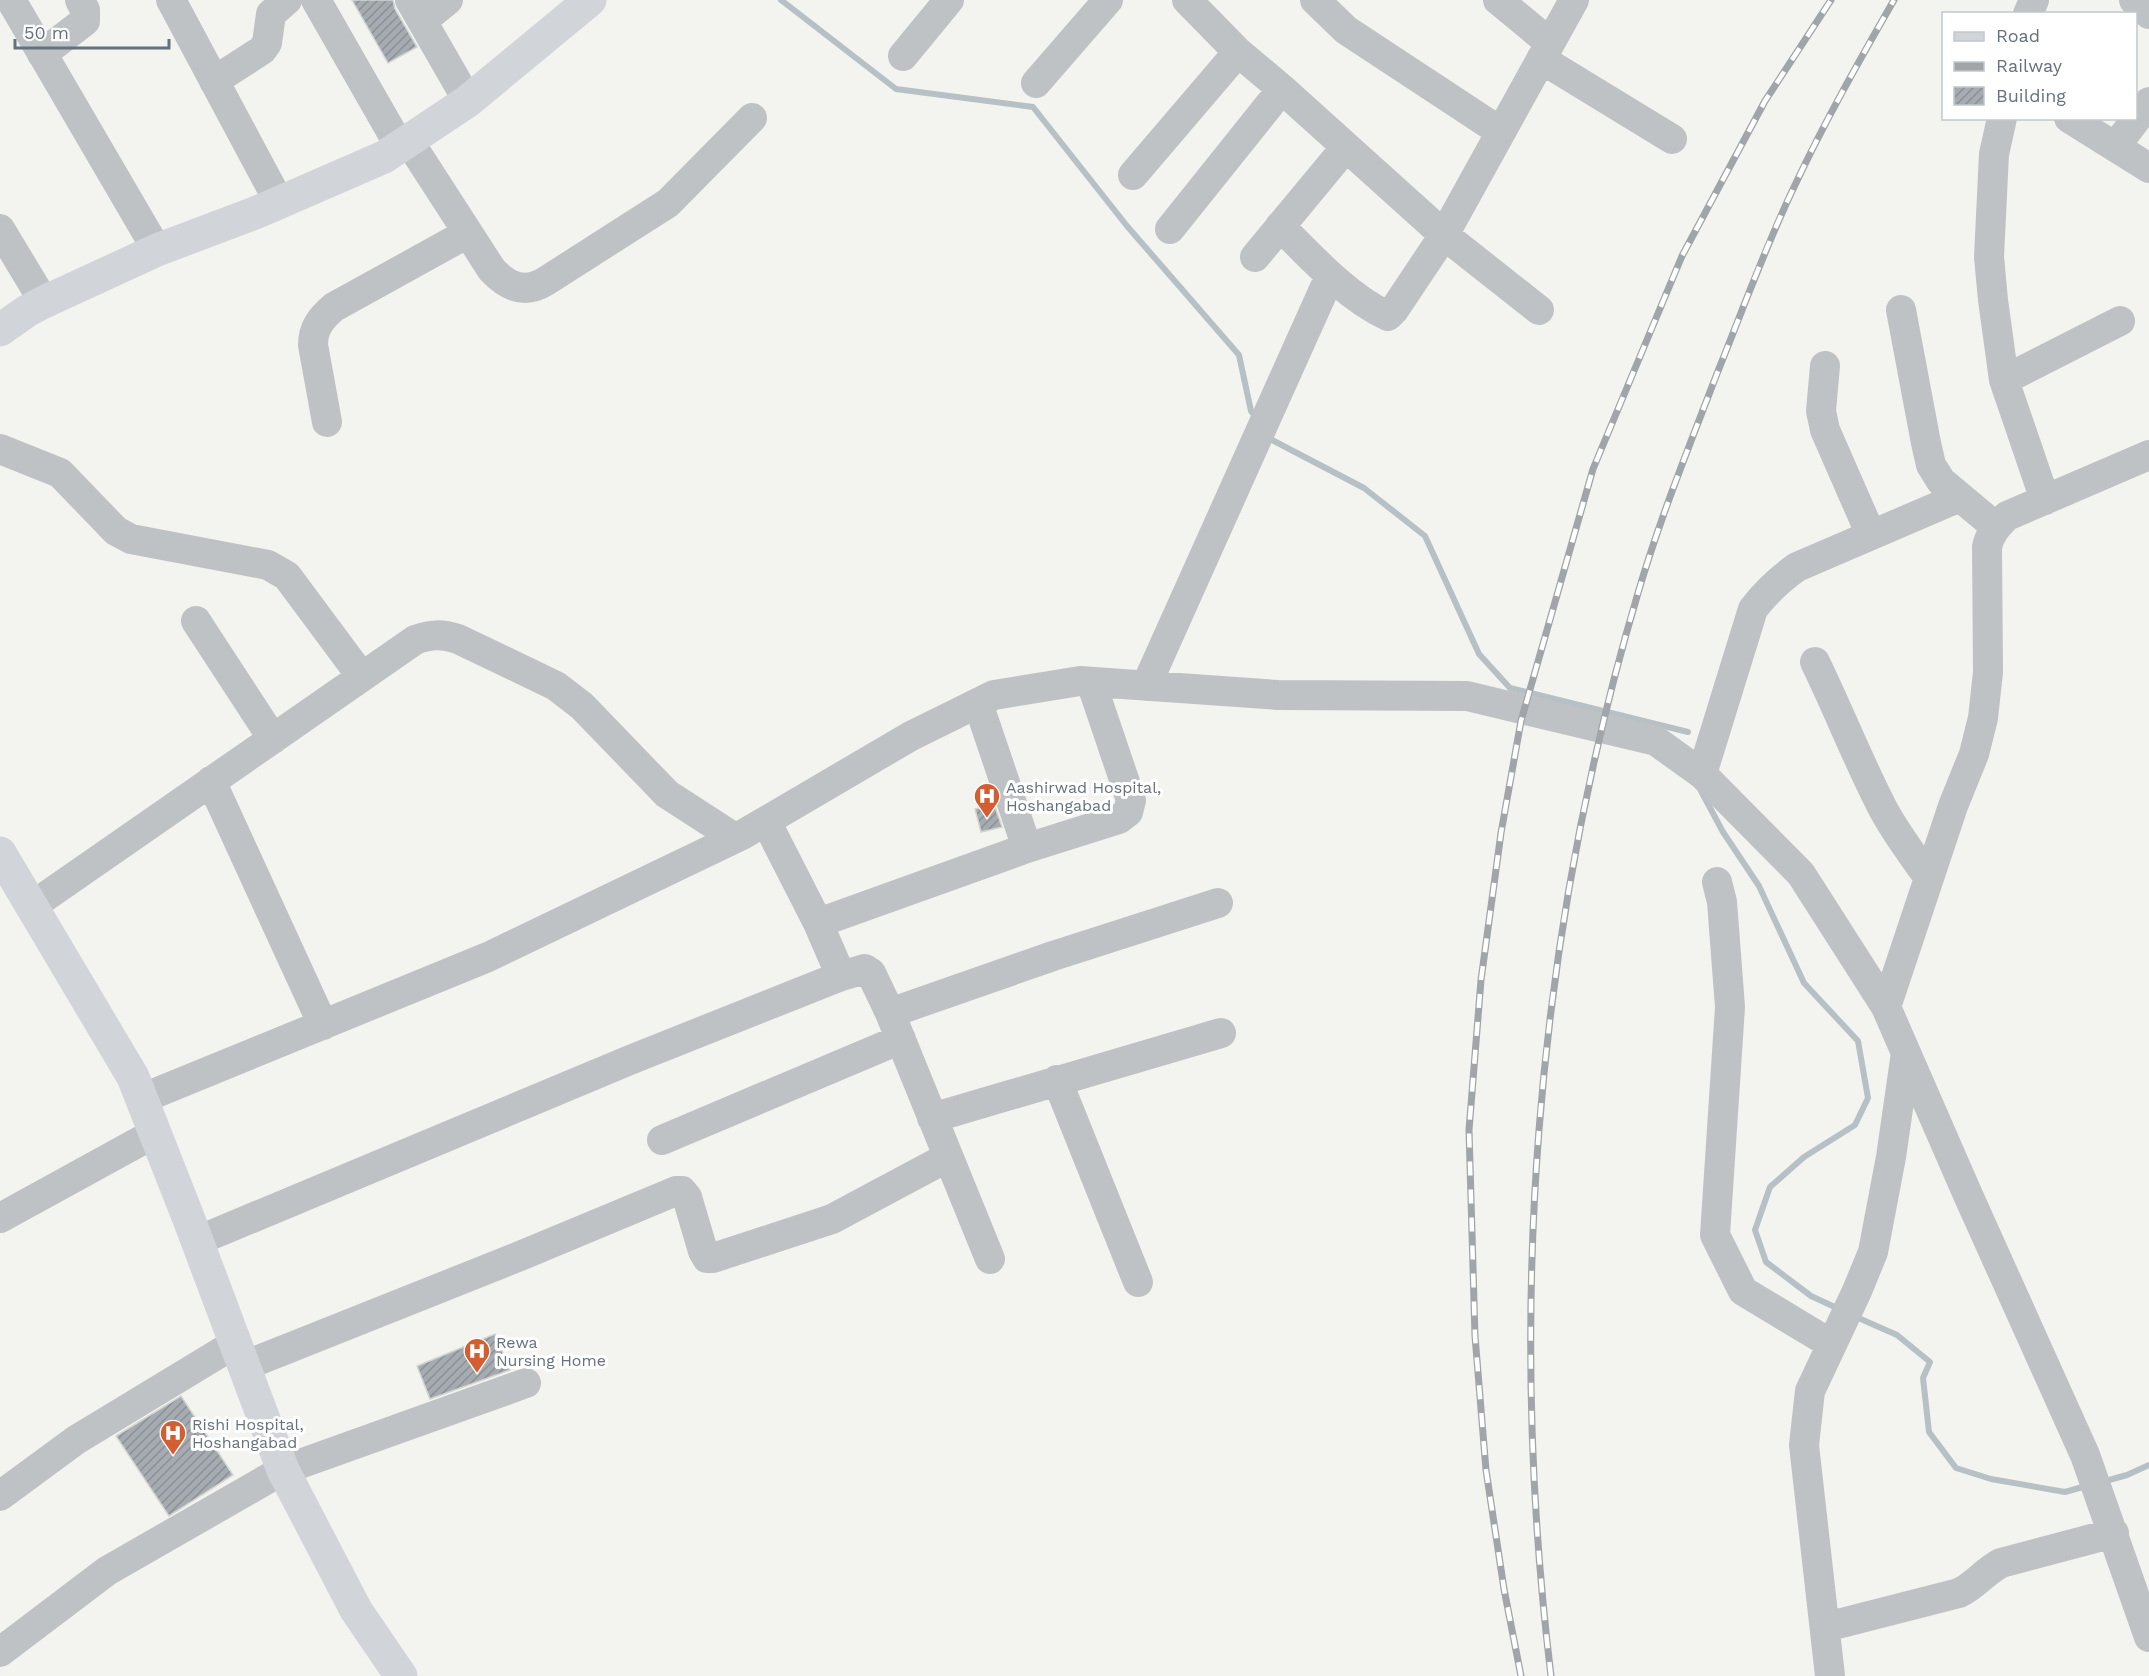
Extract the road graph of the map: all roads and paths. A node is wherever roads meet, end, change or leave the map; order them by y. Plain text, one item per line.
1 (11, 0) edge
2 (80, 0) edge
3 (171, 0) edge
4 (287, 0) edge
5 (316, 0) edge
6 (448, 0) edge
7 (949, 0) edge
8 (1108, 0) edge
9 (1187, 0) edge
10 (1315, 0) edge
11 (1498, 0) edge
12 (1574, 0) edge
13 (2134, 0) edge
14 (578, 4) edge
15 (416, 10) edge
16 (2149, 14) edge
17 (1545, 51) junction
18 (1238, 52) junction
19 (42, 54) junction
20 (903, 56) dead end
21 (214, 81) junction
22 (1036, 83) dead end
23 (1282, 89) junction
24 (468, 100) junction
25 (2149, 102) edge
26 (752, 118) dead end
27 (2137, 118) edge
28 (2002, 120) edge
29 (2072, 120) edge
30 (2135, 120) edge
31 (1501, 132) junction
32 (1672, 139) dead end
33 (404, 142) junction
34 (1346, 147) junction
35 (2115, 147) junction
36 (2149, 168) edge
37 (1133, 175) dead end
38 (279, 202) junction
39 (1280, 226) junction
40 (0, 229) edge
41 (1170, 230) dead end
42 (468, 233) junction
43 (1444, 235) junction
44 (157, 250) junction
45 (1255, 257) dead end
46 (1330, 276) junction
47 (44, 302) junction
48 (1539, 310) dead end
49 (1901, 310) dead end
50 (2120, 321) dead end
51 (0, 330) edge
52 (1825, 366) dead end
53 (2004, 380) junction
54 (327, 422) dead end
55 (0, 449) edge
56 (2149, 455) edge
57 (1960, 497) junction
58 (2045, 500) junction
59 (1996, 527) junction
60 (1871, 536) junction
61 (196, 621) dead end
62 (1815, 662) dead end
63 (362, 677) junction
64 (1091, 682) junction
65 (1146, 686) junction
66 (978, 703) junction
67 (273, 739) junction
68 (1702, 774) junction
69 (211, 781) junction
70 (766, 821) junction
71 (735, 838) junction
72 (1027, 848) junction
73 (0, 853) edge
74 (1929, 878) junction
75 (1717, 882) dead end
76 (1218, 903) dead end
77 (32, 906) junction
78 (818, 923) junction
79 (840, 976) junction
80 (1886, 1007) junction
81 (323, 1025) junction
82 (895, 1026) junction
83 (1221, 1033) dead end
84 (1906, 1053) junction
85 (1058, 1080) junction
86 (141, 1099) junction
87 (932, 1118) junction
88 (155, 1132) junction
89 (662, 1140) dead end
90 (948, 1157) junction
91 (0, 1218) edge
92 (197, 1241) junction
93 (990, 1259) dead end
94 (1138, 1281) dead end
95 (1835, 1336) junction
96 (240, 1355) junction
97 (526, 1383) dead end
98 (283, 1470) junction
99 (0, 1496) edge
100 (2110, 1524) junction
101 (1826, 1627) junction
102 (2149, 1636) edge
103 (0, 1652) edge
104 (401, 1676) edge
105 (1830, 1676) edge

1 - 19 street
2 - 19 street
3 - 21 street
4 - 21 street
5 - 33 street
6 - 15 street
7 - 20 street
8 - 22 street
9 - 18 street
10 - 31 street
11 - 17 street
12 - 17 street
13 - 16 street
14 - 24 main road
15 - 24 street
17 - 31 street
17 - 32 street
18 - 23 street
18 - 37 street
19 - 44 street
21 - 38 street
23 - 34 street
23 - 41 street
24 - 33 main road
25 - 27 street
26 - 42 street
28 - 53 street
29 - 35 street
30 - 35 street
31 - 43 street
33 - 38 main road
33 - 42 street
34 - 39 street
34 - 43 street
35 - 36 street
38 - 44 main road
39 - 45 street
39 - 46 street
40 - 47 street
42 - 54 street
43 - 46 street
43 - 48 street
44 - 47 main road
46 - 65 street
47 - 51 main road
49 - 57 street
50 - 53 street
52 - 60 street
53 - 58 street
55 - 63 street
56 - 58 street
57 - 59 street
57 - 60 street
58 - 59 street
59 - 74 street
60 - 68 street
61 - 67 street
62 - 74 street
63 - 67 street
63 - 71 street
64 - 65 street
64 - 66 street
64 - 72 street
65 - 68 street
66 - 70 street
66 - 72 street
67 - 69 street
68 - 80 street
69 - 77 street
69 - 81 street
70 - 71 street
70 - 78 street
71 - 81 street
72 - 78 street
73 - 77 main road
74 - 80 street
75 - 95 street
76 - 82 street
77 - 86 main road
78 - 79 street
79 - 82 street
79 - 92 street
80 - 84 street
81 - 86 street
82 - 87 street
82 - 89 street
83 - 85 street
84 - 95 street
84 - 100 street
85 - 87 street
85 - 94 street
86 - 88 main road
87 - 90 street
88 - 91 street
88 - 92 main road
90 - 93 street
90 - 96 street
92 - 96 main road
95 - 101 street
96 - 98 main road
96 - 99 street
97 - 98 street
98 - 103 street
98 - 104 main road
100 - 101 street
100 - 102 street
101 - 105 street

